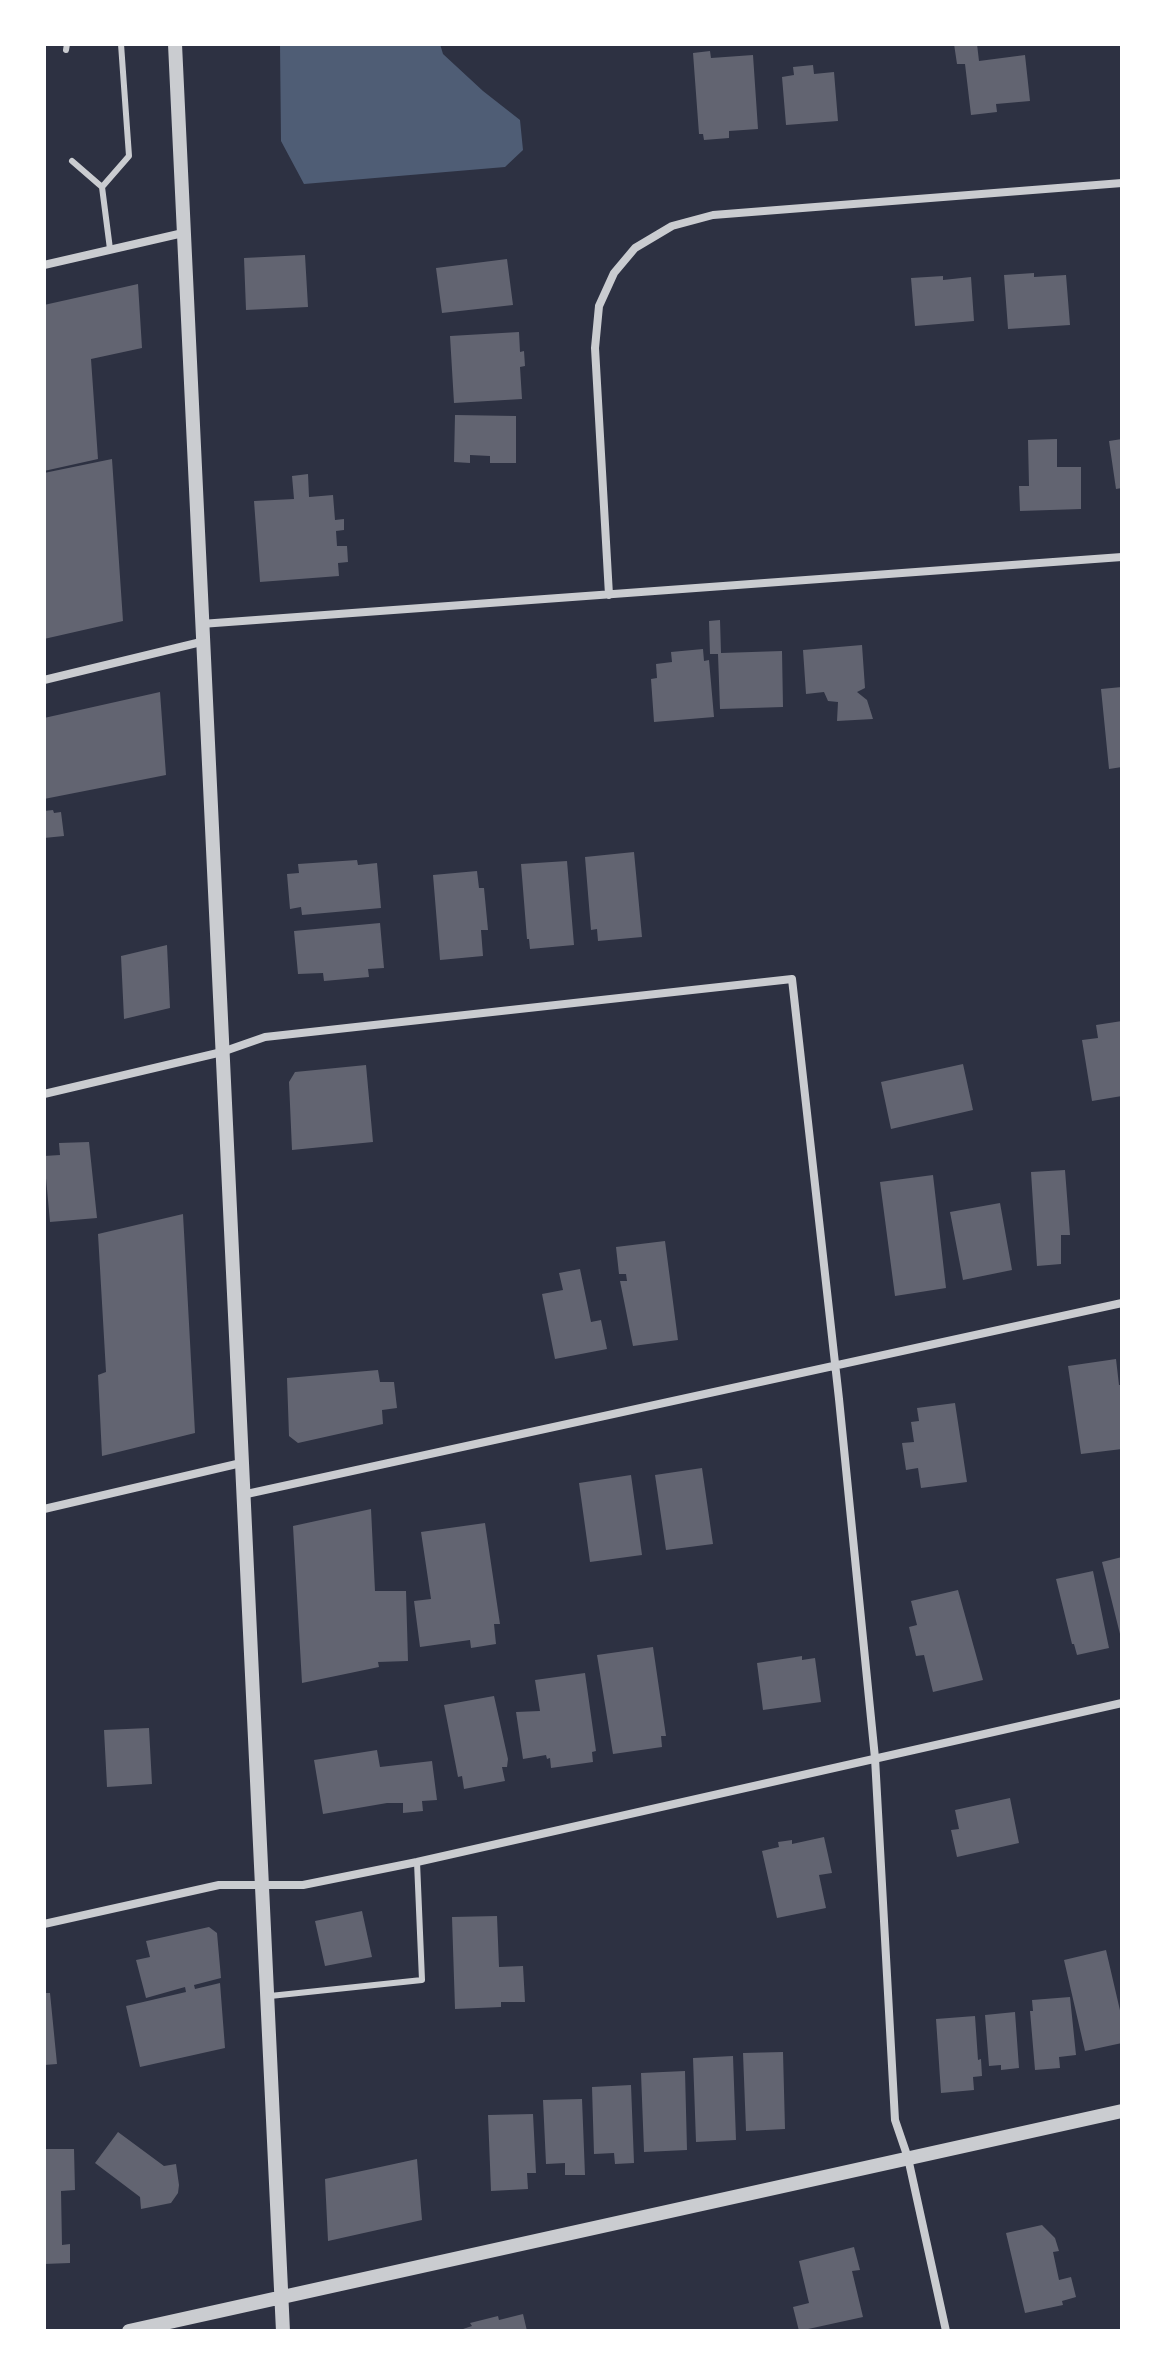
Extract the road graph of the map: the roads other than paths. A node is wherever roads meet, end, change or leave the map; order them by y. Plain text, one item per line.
1 (121, 44) edge
2 (175, 44) edge
3 (72, 161) dead end
4 (1122, 183) edge
5 (102, 187) junction
6 (183, 233) junction
7 (110, 249) junction
8 (44, 265) edge
9 (1122, 557) edge
10 (609, 595) junction
11 (201, 624) junction
12 (201, 642) junction
13 (44, 680) edge
14 (222, 1052) junction
15 (44, 1094) edge
16 (1122, 1303) edge
17 (835, 1364) junction
18 (241, 1463) junction
19 (242, 1495) junction
20 (44, 1509) edge
21 (1122, 1703) edge
22 (875, 1758) junction
23 (417, 1862) junction
24 (262, 1884) junction
25 (44, 1924) edge
26 (268, 1997) junction
27 (1122, 2111) edge
28 (908, 2158) junction
29 (282, 2296) junction
30 (129, 2331) edge
31 (283, 2331) edge
32 (946, 2331) edge

1 - 5 lane
2 - 6 street
3 - 5 lane
4 - 10 street
5 - 7 lane
6 - 7 street
6 - 11 street
7 - 8 street
9 - 10 street
10 - 11 street
11 - 12 street
12 - 13 street
12 - 14 street
14 - 15 street
14 - 17 street
14 - 18 street
16 - 17 street
17 - 19 street
17 - 22 street
18 - 19 street
18 - 20 street
19 - 24 street
21 - 22 street
22 - 23 street
22 - 28 street
23 - 24 street
23 - 26 lane
24 - 25 street
24 - 26 street
26 - 29 street
27 - 28 street
28 - 29 street
28 - 32 street
29 - 30 street
29 - 31 street

